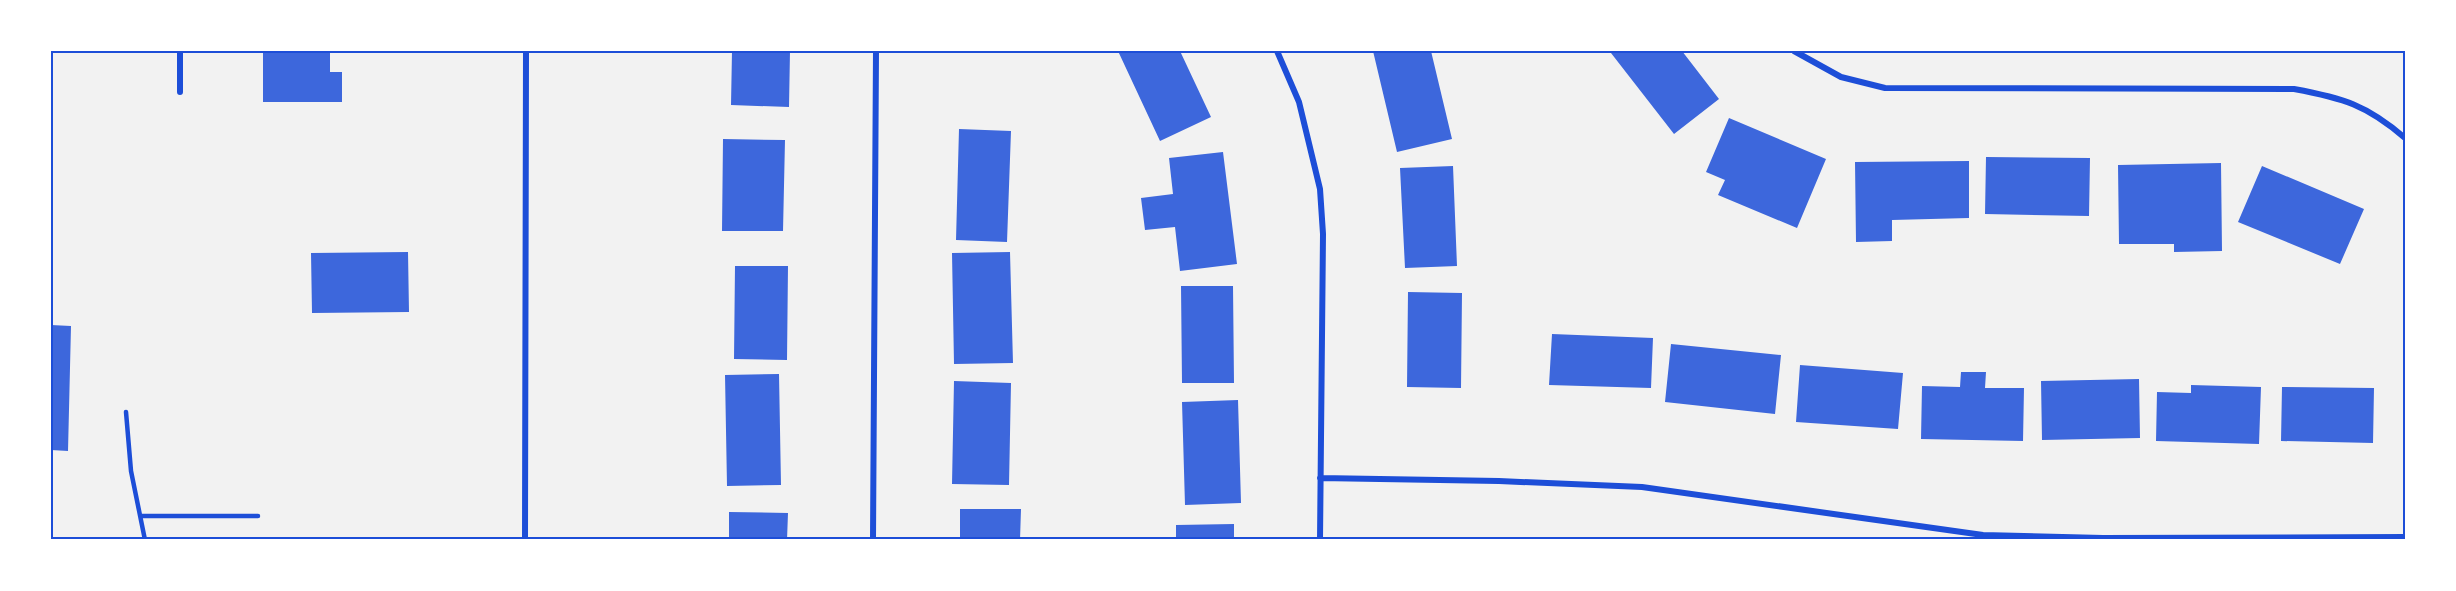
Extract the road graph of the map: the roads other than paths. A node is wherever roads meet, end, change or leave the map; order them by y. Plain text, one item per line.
1 (180, 51) edge
2 (526, 51) edge
3 (876, 51) edge
4 (1277, 51) edge
5 (1794, 51) edge
6 (180, 92) dead end
7 (2405, 138) edge
8 (126, 412) dead end
9 (1320, 478) junction
10 (141, 516) junction
11 (258, 516) dead end
12 (2405, 537) edge
13 (145, 540) edge
14 (525, 540) edge
15 (873, 540) edge
16 (1320, 540) edge

1 - 6 street
2 - 14 street
3 - 15 street
4 - 9 street
5 - 7 street
8 - 10 lane
9 - 12 street
9 - 16 street
10 - 11 lane
10 - 13 lane

